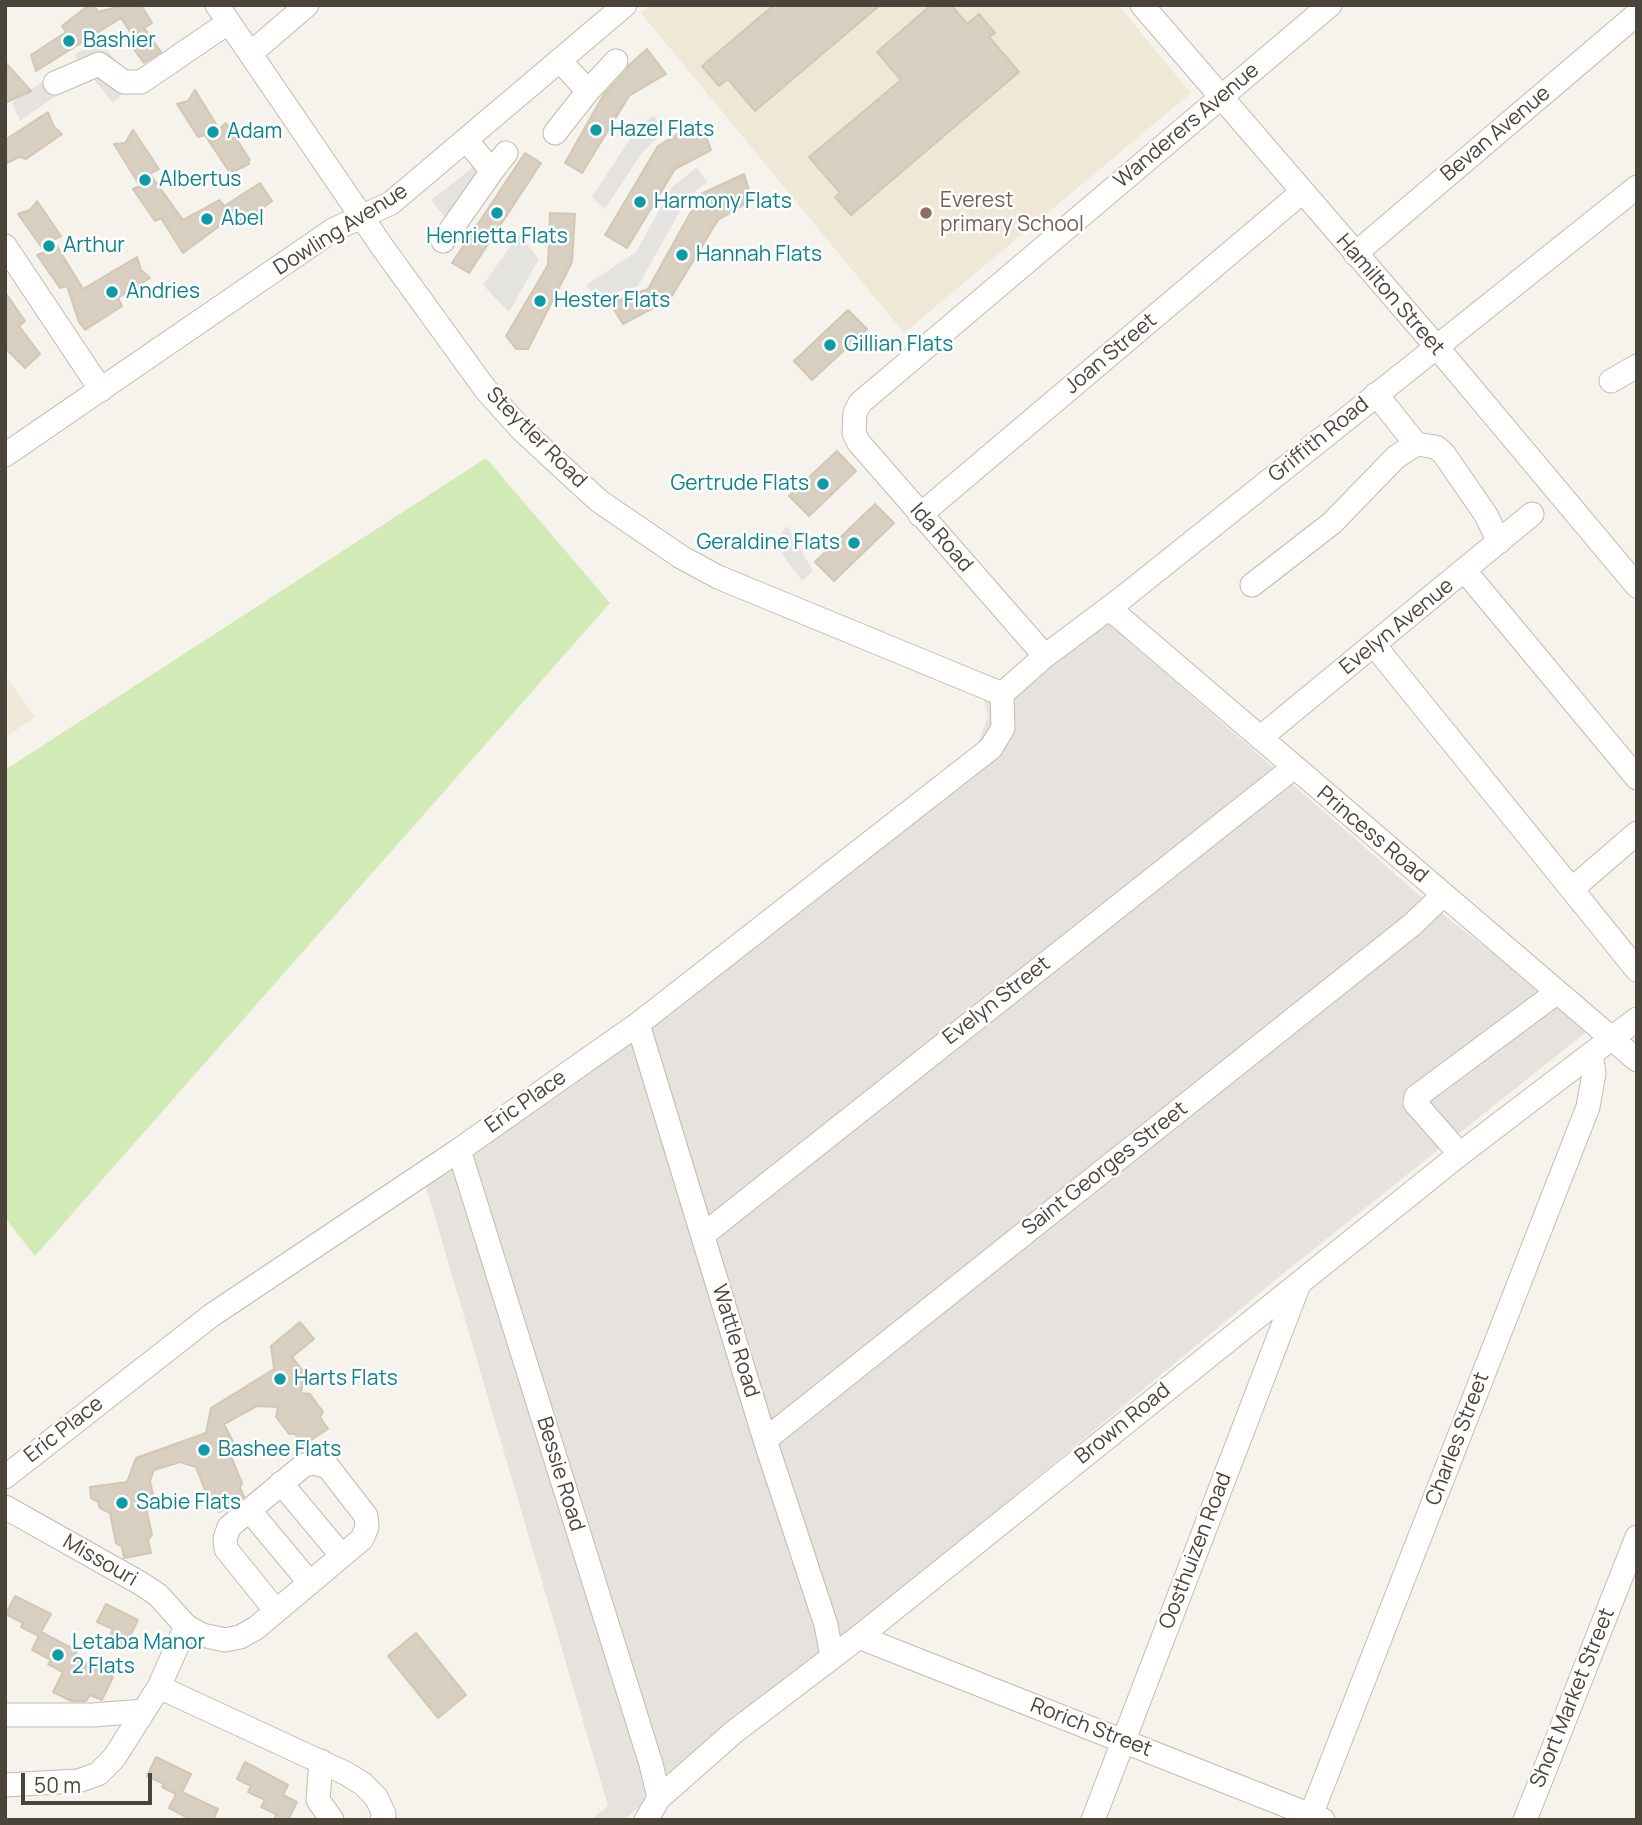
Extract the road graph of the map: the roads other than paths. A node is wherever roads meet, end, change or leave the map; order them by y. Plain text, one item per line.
1 (307, 5) edge
2 (625, 5) edge
3 (1142, 5) edge
4 (1330, 5) edge
5 (1634, 13) edge
6 (223, 14) edge
7 (251, 53) junction
8 (560, 61) junction
9 (616, 61) dead end
10 (55, 83) dead end
11 (589, 91) junction
12 (1219, 98) junction
13 (555, 133) dead end
14 (467, 141) junction
15 (1637, 187) edge
16 (1301, 192) junction
17 (362, 217) junction
18 (443, 241) dead end
19 (5, 246) edge
20 (1355, 254) junction
21 (1436, 346) junction
22 (1637, 366) edge
23 (1611, 381) dead end
24 (101, 390) junction
25 (1376, 394) junction
26 (855, 412) joint
27 (1416, 444) junction
28 (5, 455) edge
29 (1532, 514) dead end
30 (920, 515) junction
31 (1499, 542) junction
32 (1465, 571) junction
33 (1252, 584) dead end
34 (1637, 586) edge
35 (1109, 608) junction
36 (1374, 645) junction
37 (1045, 656) junction
38 (1002, 694) junction
39 (1260, 738) junction
40 (1293, 768) junction
41 (1637, 778) edge
42 (1637, 833) edge
43 (1572, 889) junction
44 (1443, 895) junction
45 (1637, 970) edge
46 (1556, 993) junction
47 (1637, 1019) edge
48 (638, 1024) junction
49 (1612, 1039) junction
50 (1591, 1054) junction
51 (1637, 1060) edge
52 (459, 1150) junction
53 (1461, 1154) junction
54 (703, 1235) junction
55 (1299, 1283) junction
56 (765, 1440) junction
57 (5, 1476) edge
58 (281, 1483) junction
59 (5, 1507) edge
60 (249, 1510) junction
61 (1637, 1537) edge
62 (342, 1556) junction
63 (310, 1583) junction
64 (276, 1611) junction
65 (186, 1626) junction
66 (859, 1637) junction
67 (832, 1657) junction
68 (159, 1687) junction
69 (144, 1711) junction
70 (5, 1715) edge
71 (1124, 1740) junction
72 (321, 1761) junction
73 (5, 1785) edge
74 (659, 1798) junction
75 (1314, 1818) edge
76 (332, 1820) edge
77 (382, 1820) edge
78 (646, 1820) edge
79 (1093, 1820) edge
80 (1525, 1820) edge

1 - 7 street
2 - 8 street, Dowling Avenue
3 - 12 street, Hamilton Street
4 - 12 street, Wanderers Avenue
5 - 20 street, Bevan Avenue
6 - 7 street, Steytler Road
6 - 10 street
7 - 17 street, Steytler Road
8 - 11 street
8 - 14 street, Dowling Avenue
9 - 11 street
11 - 13 street
12 - 16 street, Hamilton Street
12 - 26 street, Wanderers Avenue
14 - 17 street, Dowling Avenue
14 - 18 street
15 - 21 street, Griffith Road
16 - 20 street, Hamilton Street
16 - 30 street, Joan Street
17 - 24 street, Dowling Avenue
17 - 38 street, Steytler Road
19 - 24 street
20 - 21 street, Hamilton Street
21 - 25 street, Griffith Road
21 - 34 street, Hamilton Street
22 - 23 street
24 - 28 street, Dowling Avenue
25 - 27 street
25 - 35 street, Griffith Road
26 - 30 street, Ida Road
27 - 31 street
27 - 33 street
29 - 31 street, Evelyn Avenue
30 - 37 street, Ida Road
31 - 32 street, Evelyn Avenue
32 - 36 street, Evelyn Avenue
32 - 41 street
35 - 37 street, Griffith Road
35 - 39 street, Princess Road
36 - 39 street, Evelyn Avenue
36 - 43 street
37 - 38 street, Griffith Road
38 - 48 street, Eric Place
39 - 40 street, Princess Road
40 - 44 street, Princess Road
40 - 54 street, Evelyn Street
42 - 43 street
43 - 45 street
44 - 46 street, Princess Road
44 - 56 street, Saint Georges Street
46 - 49 street, Princess Road
46 - 53 street
47 - 49 street
48 - 52 street, Eric Place
48 - 54 street, Wattle Road
49 - 50 street, Brown Road
49 - 51 street, Princess Road
50 - 53 street, Brown Road
50 - 75 street, Charles Street
52 - 57 street, Eric Place
52 - 74 street, Bessie Road
53 - 55 street, Brown Road
54 - 56 street, Wattle Road
55 - 66 street, Brown Road
55 - 71 street, Oosthuizen Road
56 - 67 street, Wattle Road
58 - 60 street, Missouri
58 - 62 street
58 - 62 street, Missouri
59 - 65 street, Missouri
60 - 63 street
60 - 64 street, Missouri
61 - 80 street, Short Market Street
62 - 63 street, Missouri
63 - 64 street, Missouri
64 - 65 street, Missouri
65 - 68 street
66 - 67 street, Brown Road
66 - 71 street, Rorich Street
67 - 74 street, Brown Road
68 - 69 street
68 - 72 street
69 - 70 street
69 - 73 street
71 - 75 street, Rorich Street
71 - 79 street, Oosthuizen Road
72 - 76 street
72 - 77 street
74 - 78 street, Brown Road

